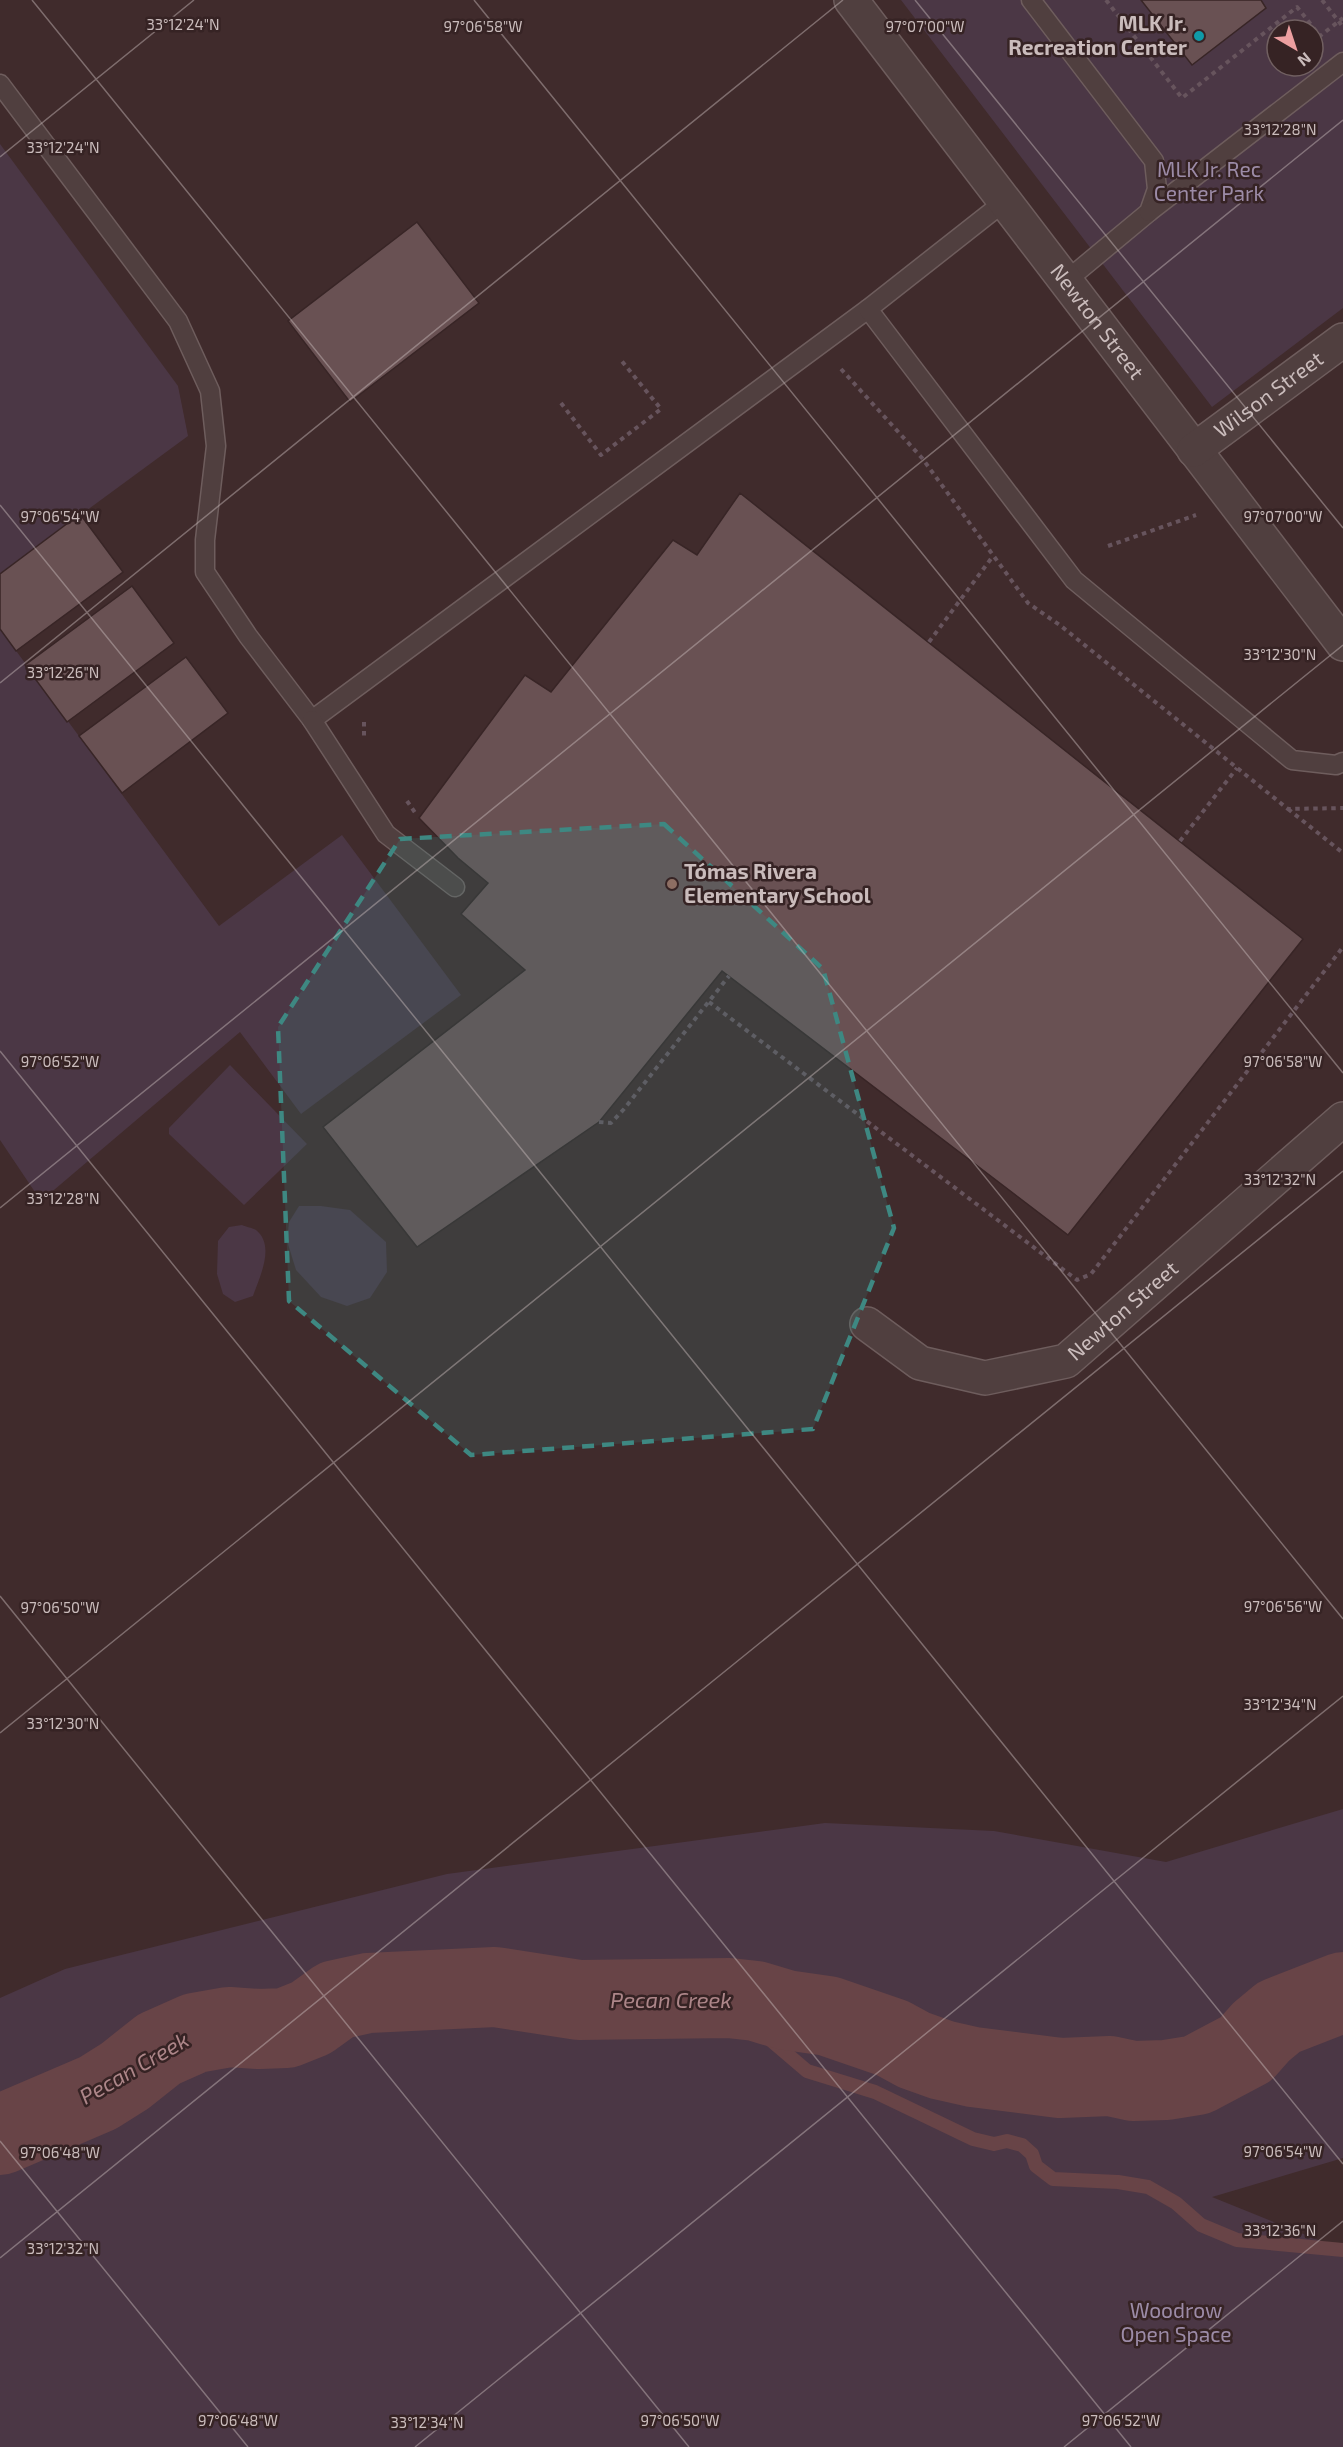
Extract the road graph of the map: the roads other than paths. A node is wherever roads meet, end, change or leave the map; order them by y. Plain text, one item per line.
1 (851, 0) edge
2 (1031, 0) edge
3 (1343, 62) edge
4 (0, 84) edge
5 (1004, 202) junction
6 (1149, 213) junction
7 (1066, 281) junction
8 (867, 309) junction
9 (1343, 340) edge
10 (1194, 450) junction
11 (1343, 644) edge
12 (312, 720) junction
13 (1343, 762) edge
14 (454, 887) dead end
15 (1343, 1119) edge
16 (867, 1324) dead end

1 - 5 street, Newton Street
2 - 6 lane
3 - 6 lane
4 - 12 lane
5 - 7 street, Newton Street
5 - 8 lane
6 - 7 lane
7 - 10 street, Newton Street
8 - 12 lane
8 - 13 lane
9 - 10 street, Wilson Street
10 - 11 street, Newton Street
12 - 14 lane
15 - 16 street, Newton Street

